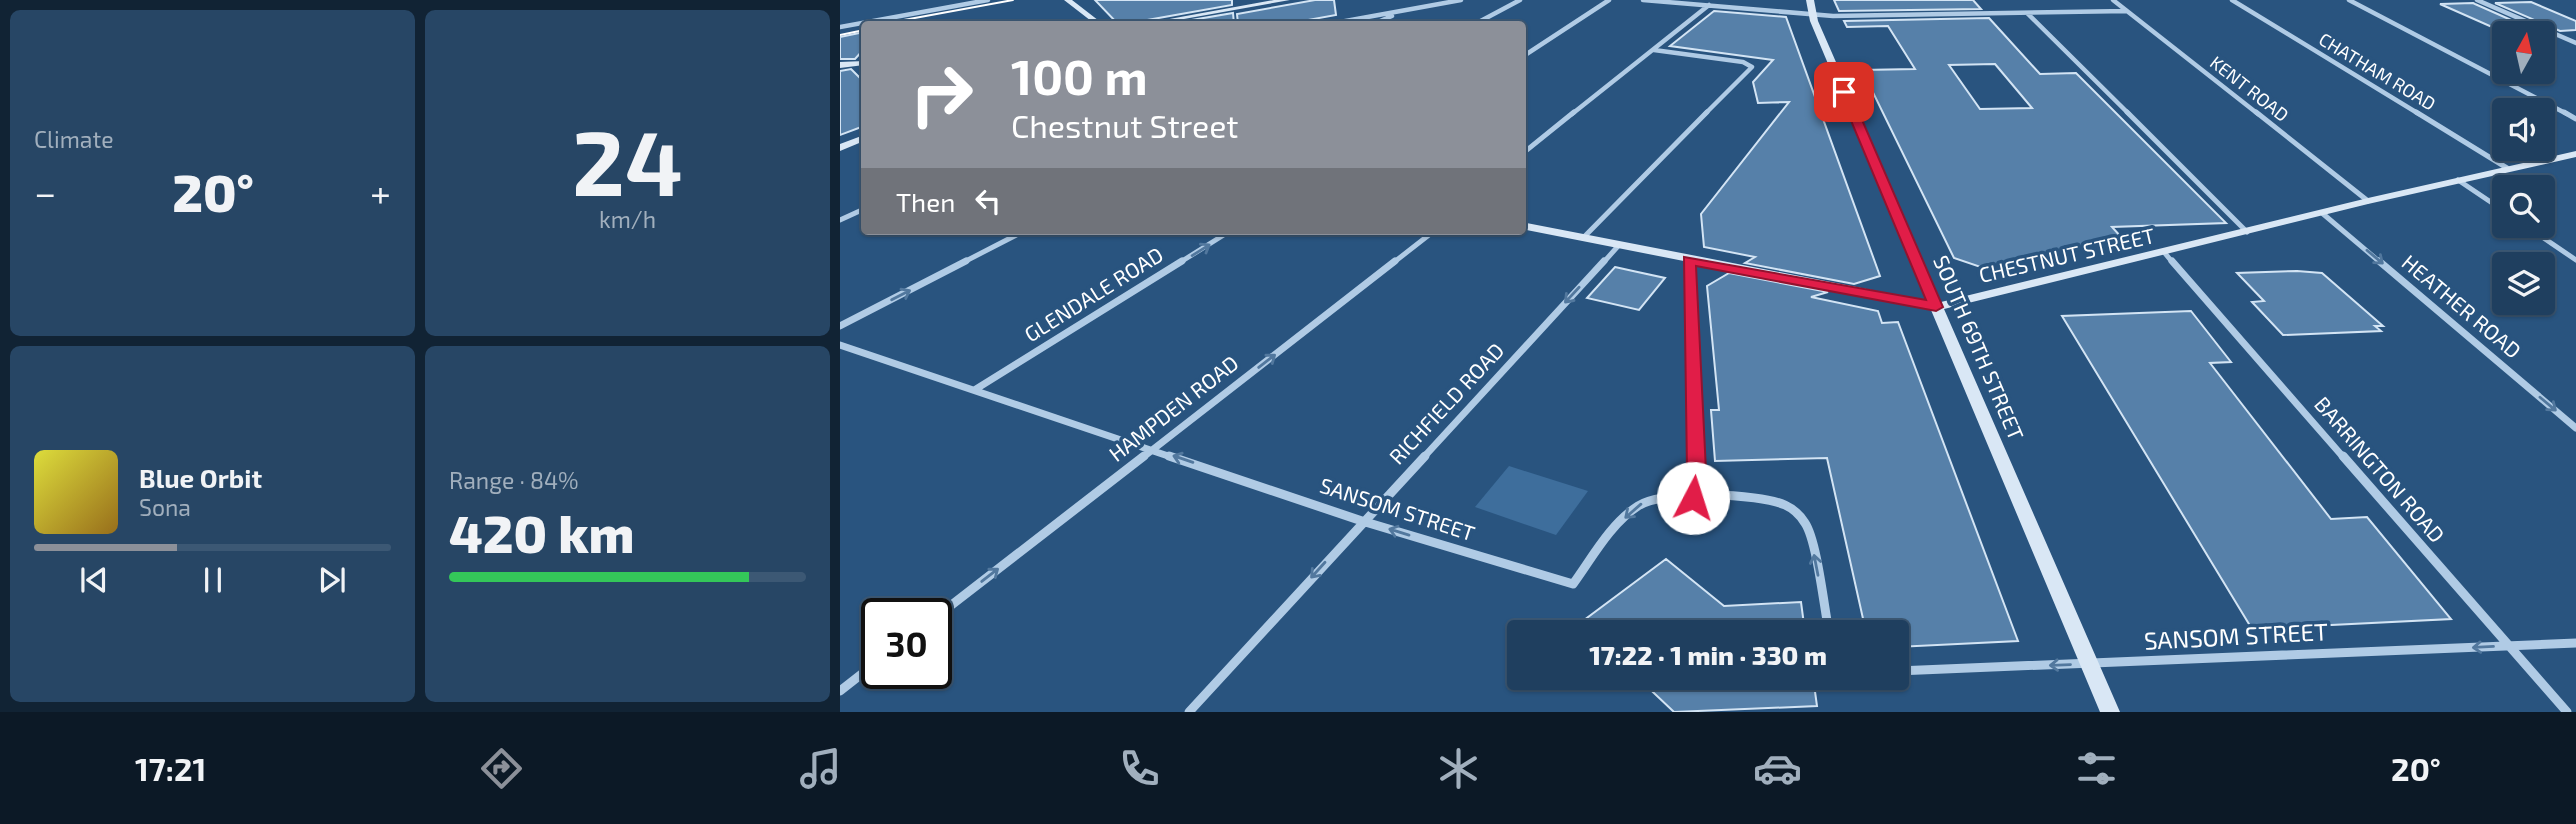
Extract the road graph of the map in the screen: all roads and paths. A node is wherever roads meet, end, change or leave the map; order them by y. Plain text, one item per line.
1 (988, 0) edge
2 (1068, 0) edge
3 (1286, 0) edge
4 (1461, 0) edge
5 (1520, 0) edge
6 (1609, 0) edge
7 (1643, 0) edge
8 (1810, 0) edge
9 (2113, 0) edge
10 (2232, 0) edge
11 (2349, 0) edge
12 (2477, 0) edge
13 (1710, 5) junction
14 (1402, 10) junction
15 (2127, 11) junction
16 (1813, 13) junction
17 (2026, 13) junction
18 (873, 21) edge
19 (1095, 21) edge
20 (1164, 21) edge
21 (1345, 21) edge
22 (1379, 21) edge
23 (1481, 21) edge
24 (861, 23) edge
25 (840, 27) edge
26 (2576, 43) edge
27 (1654, 50) junction
28 (1526, 54) edge
29 (861, 62) edge
30 (840, 65) edge
31 (2576, 119) edge
32 (861, 139) edge
33 (840, 148) edge
34 (1526, 151) edge
35 (2576, 154) edge
36 (2507, 168) junction
37 (2458, 180) junction
38 (2368, 201) junction
39 (2492, 203) edge
40 (861, 210) edge
41 (2322, 213) junction
42 (840, 220) edge
43 (1526, 226) edge
44 (2247, 232) junction
45 (1016, 235) edge
46 (1224, 235) edge
47 (1429, 235) edge
48 (1583, 238) junction
49 (2544, 238) edge
50 (1619, 246) junction
51 (2164, 252) junction
52 (1689, 260) junction
53 (2576, 260) edge
54 (1936, 307) junction
55 (840, 326) edge
56 (840, 345) edge
57 (976, 389) junction
58 (2576, 428) edge
59 (1154, 449) junction
60 (1693, 498) junction
61 (1362, 521) junction
62 (952, 605) edge
63 (1827, 620) edge
64 (2576, 643) edge
65 (2511, 646) junction
66 (2091, 664) junction
67 (1909, 671) edge
68 (861, 675) edge
69 (840, 691) edge
70 (1189, 712) edge
71 (2110, 712) edge
72 (2567, 712) edge

1 - 18 street
2 - 19 main road
3 - 20 main road
4 - 14 street
5 - 23 street
6 - 28 street
7 - 13 street
8 - 16 main road, SOUTH 69TH STREET
9 - 15 street, KENT ROAD
10 - 36 street, CHATHAM ROAD
11 - 31 street
12 - 26 street
13 - 16 street
13 - 27 street
14 - 21 street
14 - 22 street
15 - 17 street
15 - 38 street, KENT ROAD
16 - 17 street
16 - 54 main road, SOUTH 69TH STREET
17 - 44 street
24 - 25 street
27 - 34 street
27 - 48 street
29 - 30 main road
32 - 33 main road
35 - 36 main road, CHESTNUT STREET
36 - 37 main road, CHESTNUT STREET
37 - 38 main road, CHESTNUT STREET
37 - 39 street
38 - 41 main road, CHESTNUT STREET
40 - 42 street
41 - 44 main road, CHESTNUT STREET
41 -> 58 street, HEATHER ROAD
43 - 48 main road, CHESTNUT STREET
44 - 51 main road, CHESTNUT STREET
55 -> 45 street
57 -> 46 street, GLENDALE ROAD
59 -> 47 street, HAMPDEN ROAD
48 - 50 main road, CHESTNUT STREET
49 - 53 street
50 - 52 main road, CHESTNUT STREET
50 -> 61 street, RICHFIELD ROAD
51 - 54 main road, CHESTNUT STREET
51 - 65 street, BARRINGTON ROAD
52 - 54 main road, CHESTNUT STREET
52 - 60 street
54 - 66 main road, SOUTH 69TH STREET
56 - 57 street, SANSOM STREET
57 - 59 street, SANSOM STREET
61 -> 59 street, SANSOM STREET
62 -> 59 street, HAMPDEN ROAD
60 -> 61 street, SANSOM STREET
63 -> 60 street, SANSOM STREET
61 -> 70 street, RICHFIELD ROAD
64 - 65 street, SANSOM STREET
65 -> 66 street, SANSOM STREET
65 - 72 street, BARRINGTON ROAD
66 -> 67 street, SANSOM STREET
66 - 71 main road, SOUTH 69TH STREET
68 - 69 street

